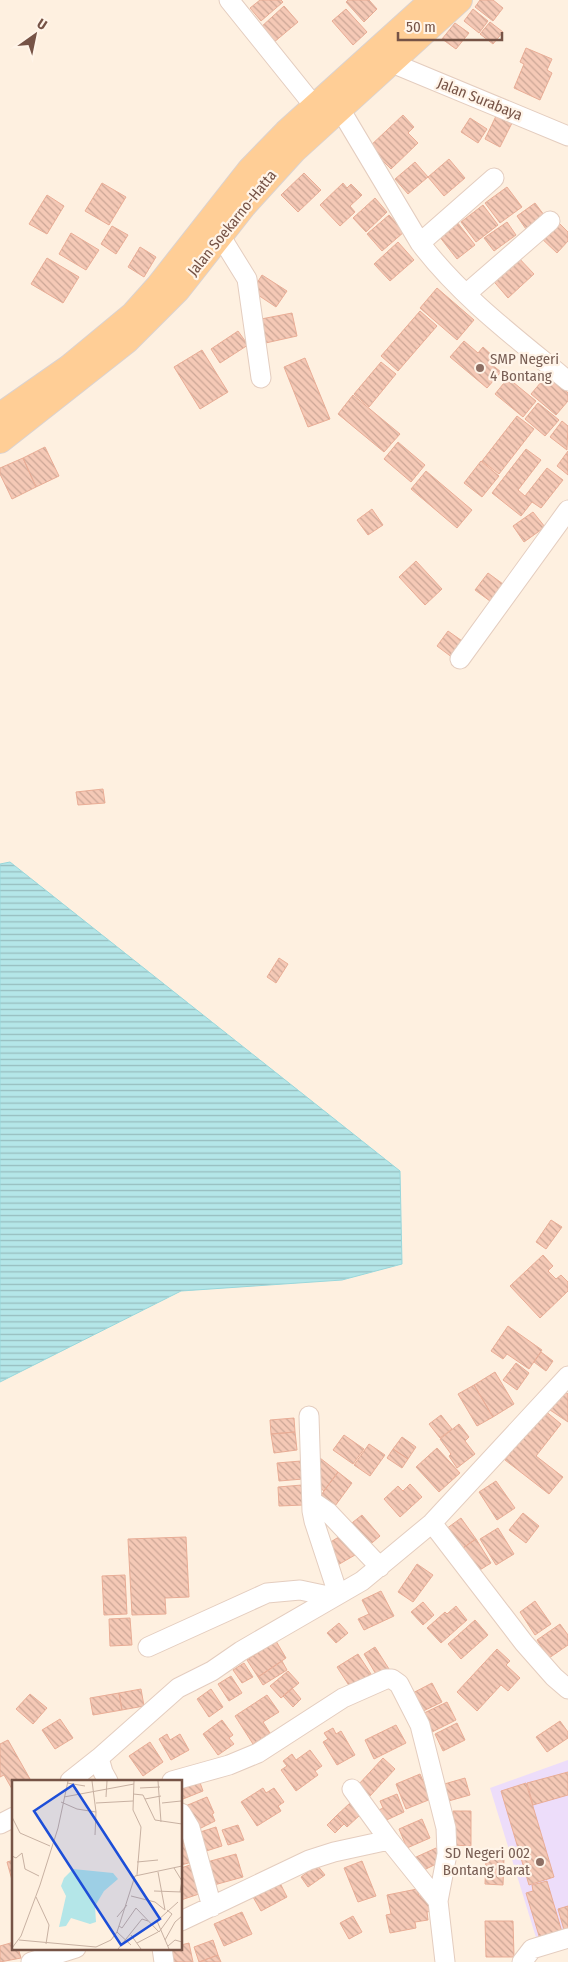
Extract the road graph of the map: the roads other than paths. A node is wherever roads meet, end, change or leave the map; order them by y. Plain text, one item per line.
1 (229, 0) edge
2 (432, 0) edge
3 (460, 0) edge
4 (392, 63) junction
5 (328, 103) junction
6 (568, 136) edge
7 (494, 178) dead end
8 (550, 220) dead end
9 (221, 237) junction
10 (420, 243) junction
11 (466, 294) junction
12 (101, 352) junction
13 (72, 375) junction
14 (261, 378) dead end
15 (568, 381) edge
16 (0, 415) edge
17 (0, 440) edge
18 (568, 510) edge
19 (460, 659) dead end
20 (568, 1376) edge
21 (308, 1416) dead end
22 (312, 1501) junction
23 (432, 1523) junction
24 (380, 1566) junction
25 (336, 1596) junction
26 (148, 1646) dead end
27 (568, 1689) edge
28 (99, 1758) junction
29 (71, 1780) edge
30 (107, 1780) edge
31 (175, 1780) edge
32 (352, 1789) dead end
33 (182, 1815) edge
34 (12, 1818) edge
35 (0, 1824) edge
36 (389, 1840) junction
37 (438, 1902) junction
38 (212, 1907) junction
39 (182, 1922) edge
40 (568, 1938) edge
41 (70, 1950) edge
42 (31, 1962) edge
43 (445, 1962) edge
44 (522, 1962) edge

1 - 5 street
2 - 5 main road, Jalan Soekarno-Hatta
3 - 4 main road, Jalan Soekarno-Hatta
4 - 5 main road, Jalan Soekarno-Hatta
4 - 6 street, Jalan Surabaya
5 - 9 main road, Jalan Soekarno-Hatta
5 - 10 street
5 - 12 main road, Jalan Soekarno-Hatta
7 - 10 street
8 - 11 street
9 - 12 main road, Jalan Soekarno-Hatta
9 - 14 street
10 - 11 street
11 - 15 street
12 - 13 main road, Jalan Soekarno-Hatta
13 - 16 main road, Jalan Soekarno-Hatta
13 - 17 main road, Jalan Soekarno-Hatta
18 - 19 street
20 - 23 street
21 - 22 street
22 - 24 street
22 - 25 street
23 - 24 street
23 - 27 street
24 - 25 street
25 - 26 street
25 - 28 street
28 - 29 street
28 - 30 street
31 - 37 street
32 - 36 street
33 - 38 street
34 - 35 street
36 - 37 street
36 - 38 street
37 - 43 street
38 - 39 street
40 - 44 street
41 - 42 street

